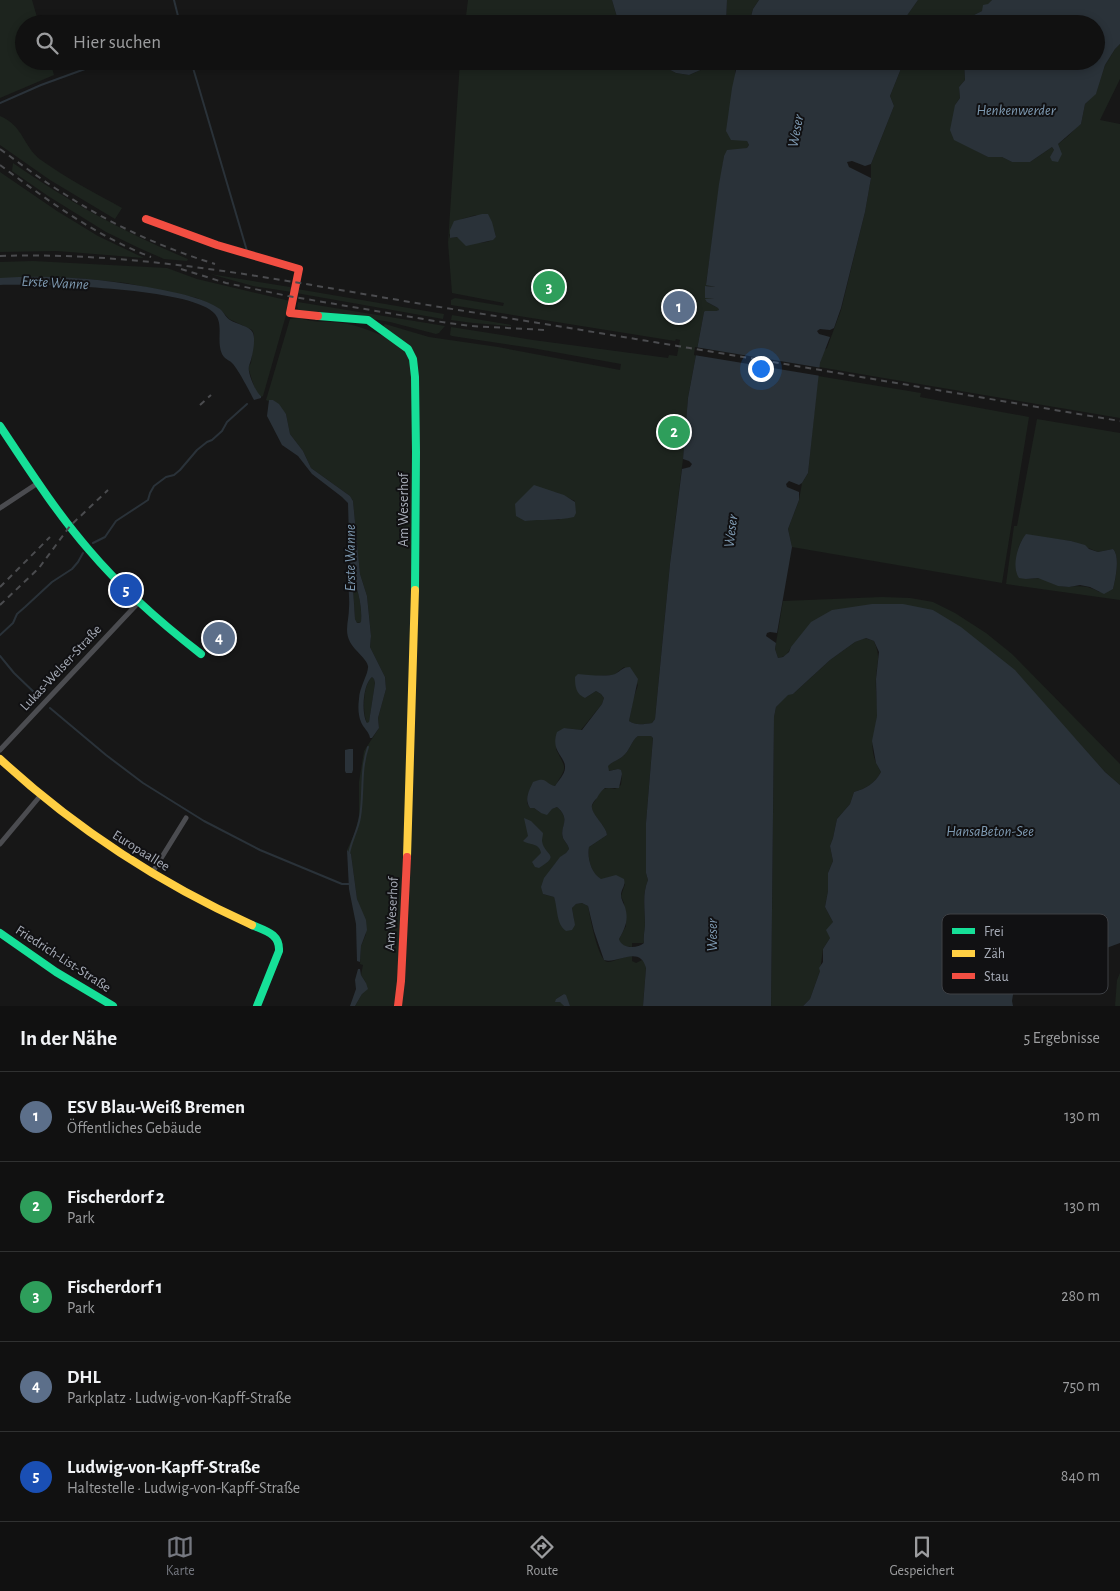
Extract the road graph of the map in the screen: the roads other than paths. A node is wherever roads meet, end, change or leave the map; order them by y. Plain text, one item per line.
1 (146, 219) dead end
2 (0, 426) edge
3 (38, 483) junction
4 (0, 508) edge
5 (139, 602) junction
6 (201, 654) dead end
7 (0, 750) edge
8 (0, 759) edge
9 (41, 795) junction
10 (186, 818) dead end
11 (0, 844) edge
12 (152, 873) junction
13 (0, 933) edge
14 (113, 1006) edge
15 (257, 1006) edge
16 (398, 1006) edge

1 - 16 street, Am Weserhof
2 - 3 street
3 - 4 street
3 - 5 street
5 - 6 street
5 - 7 street, Lukas-Welser-Straße
8 - 9 street, Europaallee
9 - 11 street
9 - 12 street, Europaallee
10 - 12 street
12 - 15 street, Europaallee
13 - 14 street, Friedrich-List-Straße

